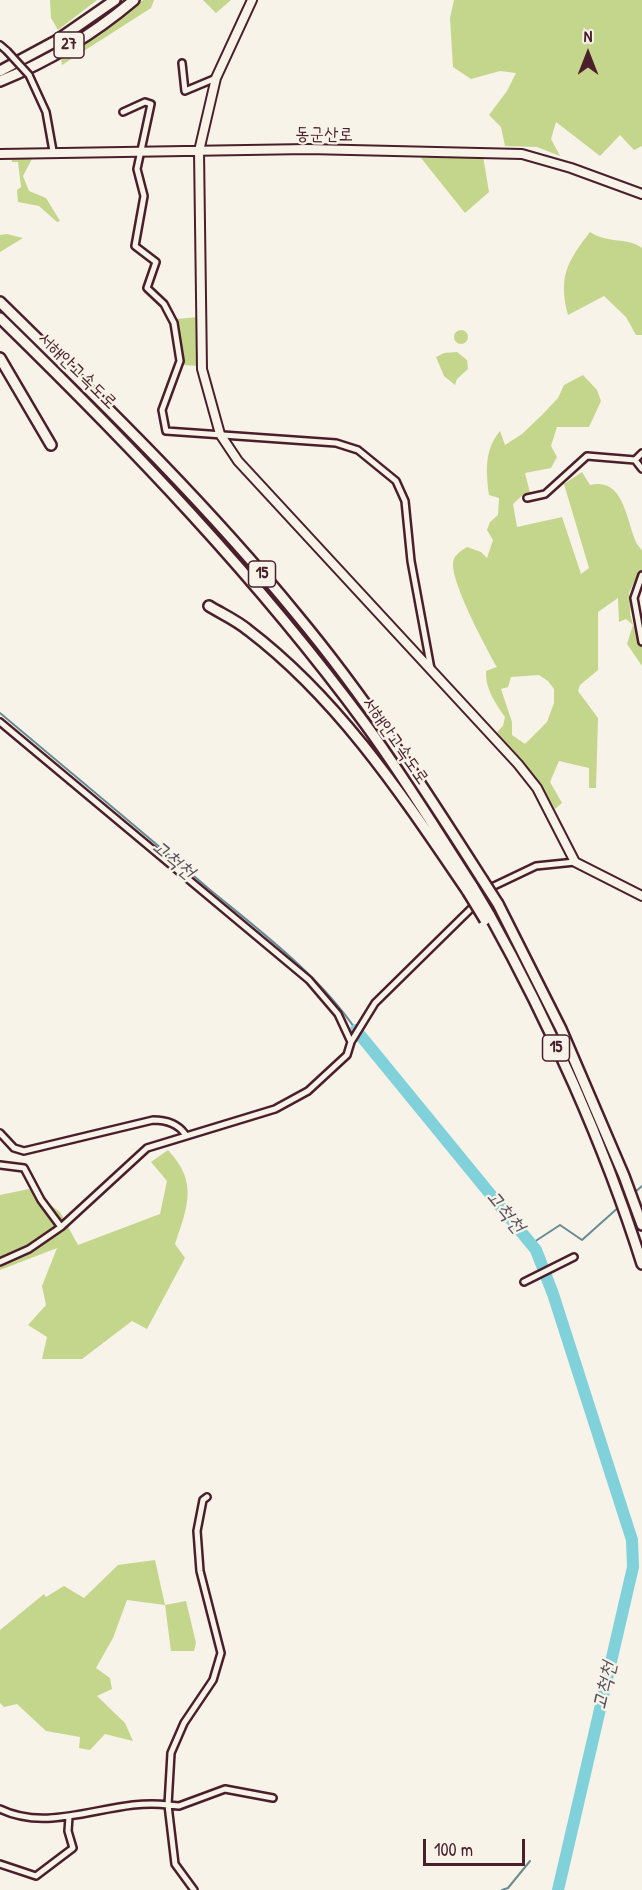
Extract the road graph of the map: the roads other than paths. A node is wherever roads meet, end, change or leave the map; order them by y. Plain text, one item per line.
1 (115, 0) edge
2 (134, 0) edge
3 (252, 0) edge
4 (0, 45) edge
5 (182, 63) dead end
6 (0, 71) edge
7 (216, 78) junction
8 (0, 81) edge
9 (123, 112) dead end
10 (142, 150) junction
11 (53, 151) junction
12 (199, 151) junction
13 (0, 154) edge
14 (642, 194) edge
15 (0, 302) edge
16 (0, 318) edge
17 (0, 358) edge
18 (220, 434) junction
19 (51, 445) dead end
20 (642, 453) edge
21 (635, 460) junction
22 (642, 469) edge
23 (526, 498) dead end
24 (642, 575) edge
25 (209, 606) dead end
26 (642, 642) edge
27 (431, 670) junction
28 (0, 722) edge
29 (575, 862) junction
30 (471, 890) junction
31 (642, 896) edge
32 (352, 1040) junction
33 (0, 1133) edge
34 (185, 1134) junction
35 (0, 1165) edge
36 (642, 1225) edge
37 (61, 1227) junction
38 (574, 1257) dead end
39 (0, 1262) edge
40 (642, 1264) edge
41 (524, 1282) dead end
42 (207, 1497) dead end
43 (273, 1798) dead end
44 (168, 1806) junction
45 (0, 1809) edge
46 (69, 1817) junction
47 (0, 1864) edge
48 (194, 1890) edge

1 - 6 highway, 27
2 - 8 highway, 27
3 - 7 street
4 - 11 street, bridge
5 - 7 street
7 - 12 street
9 - 10 street
10 - 11 street, 동군산로
10 - 12 street, 동군산로
10 - 18 street
11 - 13 street, 동군산로
12 - 14 street, 동군산로
12 - 18 street
15 - 36 highway, 서해안고속도로 / 15, bridge
16 - 30 highway, 서해안고속도로 / 15
17 - 19 highway
18 - 27 street
18 - 27 street
20 - 21 street
21 - 22 street
21 - 23 street
24 - 26 street
25 - 30 highway
27 - 29 street
28 - 32 street
29 - 31 street
29 - 32 street
30 - 40 highway, 15, bridge
32 - 34 street
33 - 34 street
34 - 37 street
35 - 37 street
37 - 39 street
38 - 41 street
42 - 44 street
43 - 44 street
44 - 46 street
44 - 48 street
45 - 46 street
46 - 47 street

